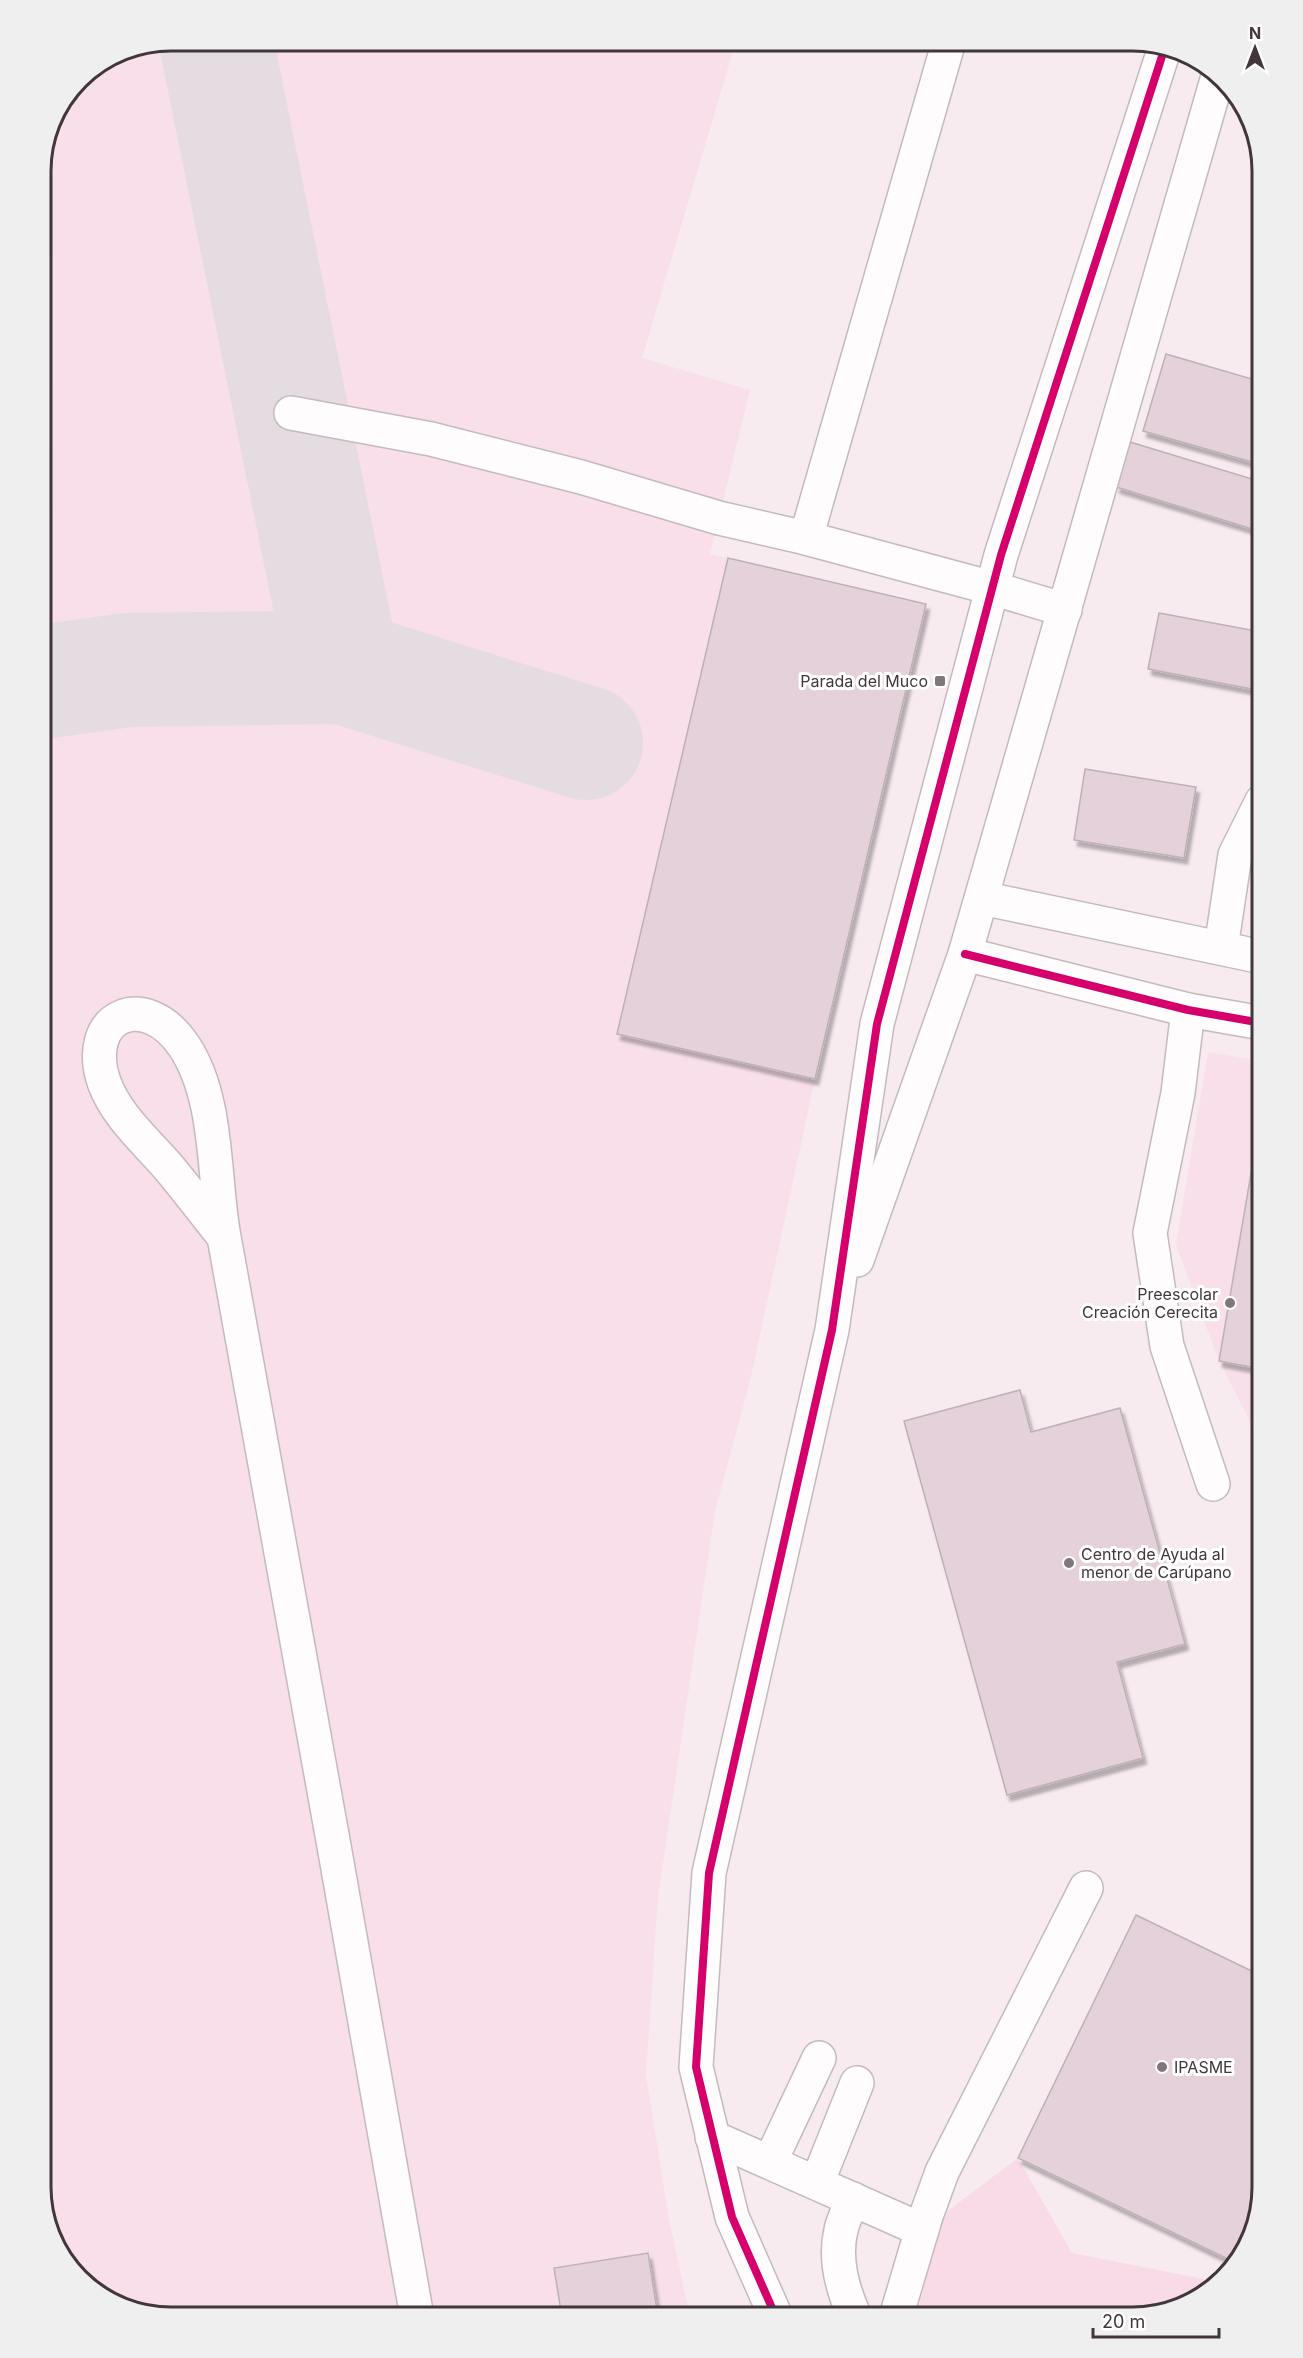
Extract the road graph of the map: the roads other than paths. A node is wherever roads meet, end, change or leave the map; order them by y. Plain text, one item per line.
1 (946, 51) edge
2 (1162, 55) edge
3 (1215, 85) edge
4 (291, 413) dead end
5 (806, 538) junction
6 (992, 588) junction
7 (1065, 610) junction
8 (1252, 822) edge
9 (982, 898) junction
10 (1221, 948) junction
11 (965, 954) junction
12 (1252, 955) edge
13 (1188, 1010) junction
14 (1252, 1021) edge
15 (224, 1237) junction
16 (832, 1329) junction
17 (1213, 1484) dead end
18 (819, 2058) dead end
19 (857, 2083) dead end
20 (712, 2137) junction
21 (770, 2162) junction
22 (817, 2183) junction
23 (853, 2199) junction
24 (914, 2227) junction
25 (415, 2307) edge
26 (772, 2307) edge
27 (850, 2307) edge
28 (898, 2307) edge

1 - 5 street
2 - 6 street
3 - 7 street
4 - 5 street
5 - 6 street
6 - 7 street
6 - 16 street
7 - 9 street
8 - 10 street
9 - 10 street
9 - 11 street
10 - 12 street
11 - 13 street
11 - 16 street
13 - 14 street
13 - 17 street
15 - 15 street
15 - 25 street
16 - 20 street
18 - 21 street
19 - 22 street
20 - 21 street
20 - 26 street
21 - 22 street
22 - 23 street
23 - 24 street
23 - 27 street
24 - 24 street
24 - 28 street

